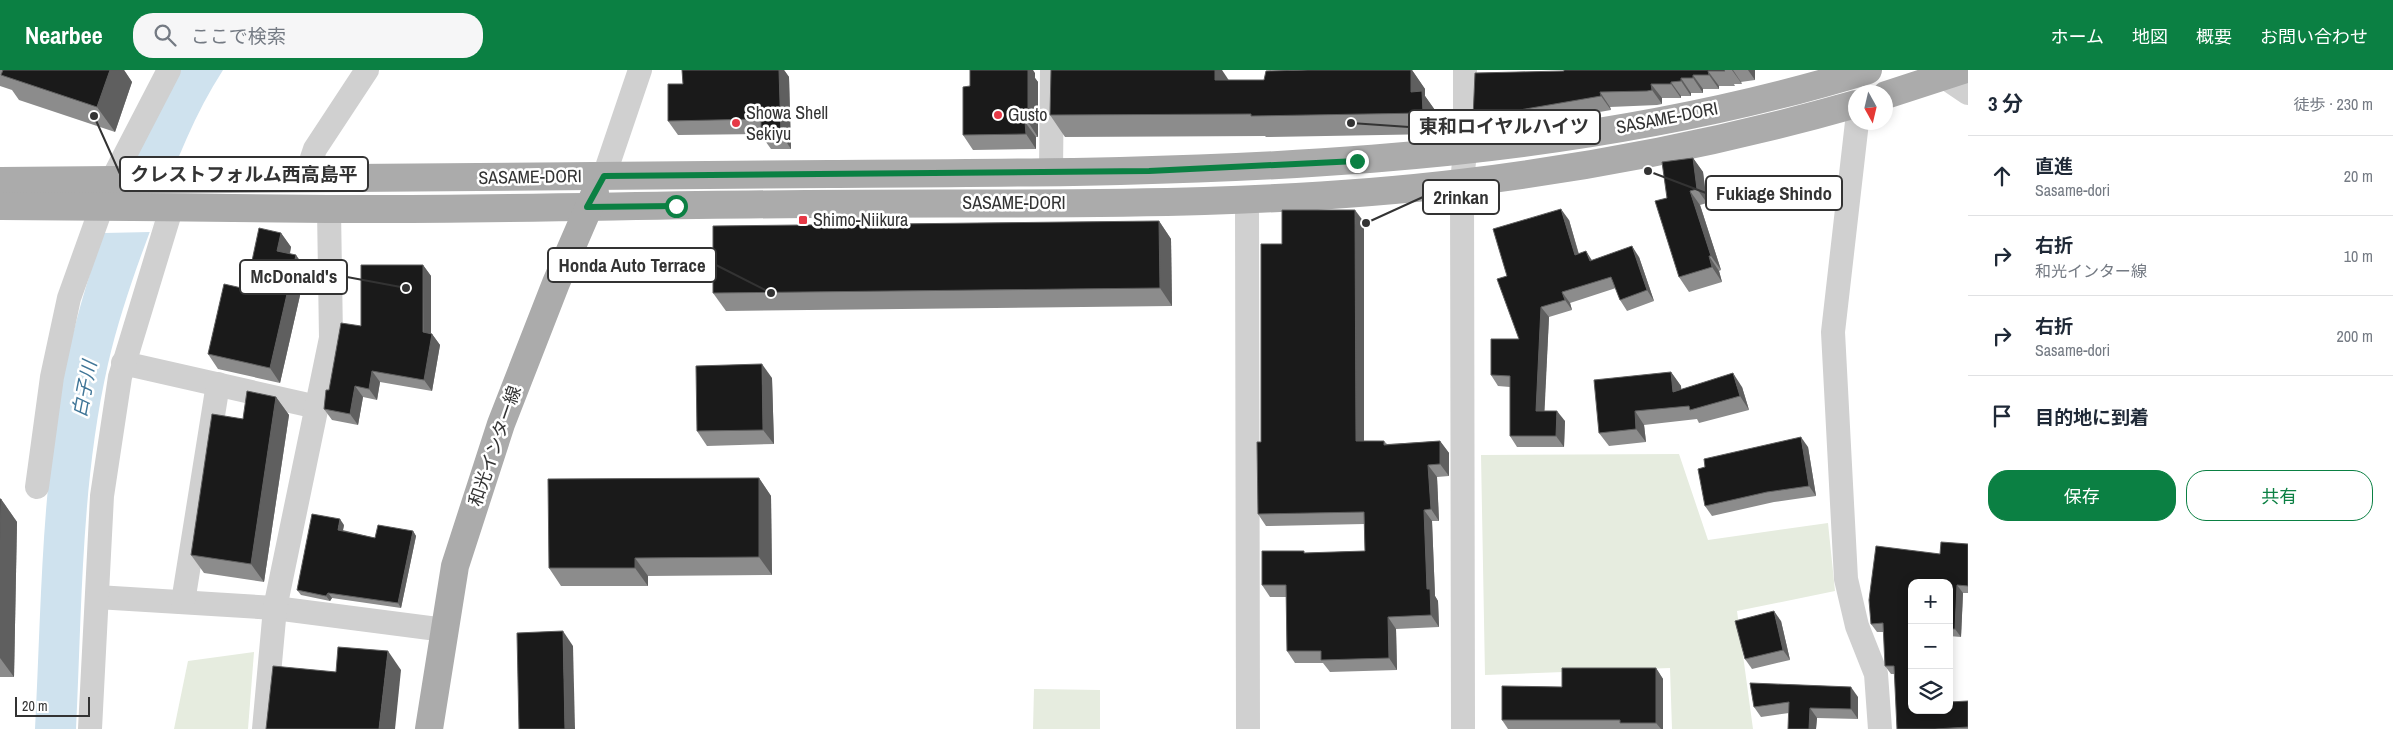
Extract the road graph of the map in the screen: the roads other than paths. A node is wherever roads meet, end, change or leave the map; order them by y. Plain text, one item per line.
1 (367, 70) edge
2 (640, 70) edge
3 (1052, 70) edge
4 (1465, 70) edge
5 (1856, 71) edge
6 (162, 72) edge
7 (1947, 72) edge
8 (1893, 92) edge
9 (1968, 93) edge
10 (1848, 106) edge
11 (1856, 130) edge
12 (1465, 151) junction
13 (1051, 173) junction
14 (604, 176) junction
15 (305, 179) junction
16 (0, 181) edge
17 (1462, 183) junction
18 (112, 193) junction
19 (170, 197) junction
20 (1247, 198) junction
21 (0, 206) edge
22 (587, 207) junction
23 (329, 209) junction
24 (123, 363) junction
25 (218, 384) junction
26 (316, 407) junction
27 (37, 487) dead end
28 (97, 597) junction
29 (183, 602) junction
30 (275, 608) junction
31 (445, 630) junction
32 (90, 729) edge
33 (264, 729) edge
34 (429, 729) edge
35 (1248, 729) edge
36 (1463, 729) edge
37 (1880, 729) edge

1 - 15 street
2 - 14 street
3 - 13 street
4 - 12 street
5 - 12 main road, SASAME-DORI
6 - 18 street
7 - 8 main road
7 - 9 street
10 - 17 main road, SASAME-DORI
11 - 37 street
12 - 13 main road, SASAME-DORI
12 - 17 street
13 - 14 main road, SASAME-DORI
14 - 15 main road, SASAME-DORI
14 - 22 main road, 和光インター線
15 - 19 main road, SASAME-DORI
16 - 18 main road
17 - 20 main road, SASAME-DORI
17 - 36 street
18 - 19 main road
18 - 21 main road
18 - 27 street
19 - 23 main road, SASAME-DORI
19 - 24 street
20 - 22 main road, SASAME-DORI
20 - 35 street
22 - 23 main road, SASAME-DORI
22 - 31 main road, 和光インター線
23 - 26 street
24 - 25 street
24 - 28 street
25 - 26 street
25 - 29 street
26 - 30 street
28 - 29 street
28 - 32 street
29 - 30 street
30 - 31 street
30 - 33 street
31 - 34 main road, 和光インター線

